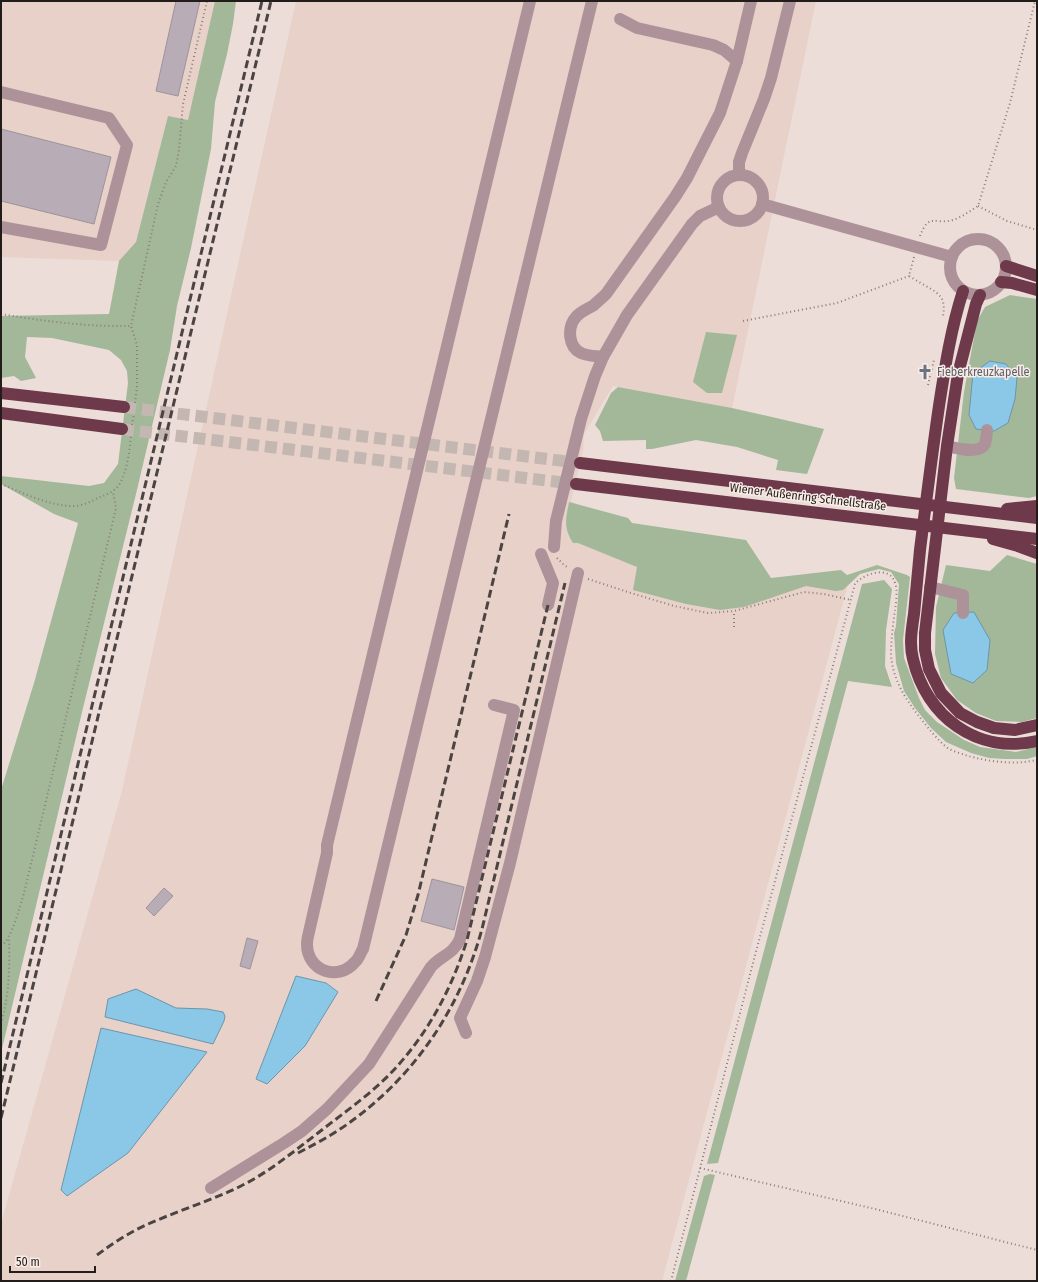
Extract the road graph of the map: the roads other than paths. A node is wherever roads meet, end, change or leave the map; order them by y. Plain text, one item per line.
1 (530, 1) edge
2 (592, 1) edge
3 (751, 1) edge
4 (790, 1) edge
5 (620, 19) dead end
6 (737, 61) junction
7 (1, 92) edge
8 (739, 175) junction
9 (762, 204) junction
10 (719, 207) junction
11 (1, 227) edge
12 (952, 257) junction
13 (1006, 266) junction
14 (1037, 276) edge
15 (1001, 282) junction
16 (963, 290) junction
17 (1037, 290) edge
18 (980, 295) junction
19 (603, 357) junction
20 (1, 393) edge
21 (124, 407) tunnel mouth
22 (1, 413) edge
23 (129, 429) tunnel mouth
24 (988, 430) dead end
25 (947, 446) junction
26 (580, 463) tunnel mouth
27 (576, 484) tunnel mouth
28 (1037, 506) edge
29 (986, 512) junction
30 (1037, 518) edge
31 (953, 528) junction
32 (1037, 539) edge
33 (554, 547) dead end
34 (1037, 553) edge
35 (541, 554) dead end
36 (578, 573) dead end
37 (930, 587) junction
38 (548, 605) dead end
39 (963, 613) dead end
40 (494, 706) dead end
41 (1037, 725) edge
42 (1037, 742) edge
43 (466, 1033) dead end
44 (211, 1188) dead end

1 - 2 lane
3 - 6 lane
4 - 8 lane
5 - 6 lane
6 - 19 lane
7 - 11 lane
8 - 9 lane
8 - 10 lane
9 - 10 lane
9 - 12 lane
10 - 19 lane
12 - 13 lane
12 - 16 lane
13 - 14 highway
13 - 15 lane
15 - 17 highway
15 - 18 lane
16 - 18 lane
16 - 42 highway
18 - 25 highway
19 - 33 lane
20 - 21 highway
22 - 23 highway
24 - 25 lane
25 - 37 highway
26 - 29 highway, Wiener Außenring Schnellstraße
27 - 31 highway, Wiener Außenring Schnellstraße
28 - 29 highway
29 - 30 highway, Wiener Außenring Schnellstraße
31 - 32 highway, Wiener Außenring Schnellstraße
31 - 34 highway
35 - 38 lane
36 - 43 lane
37 - 39 lane
37 - 41 highway
40 - 44 lane

